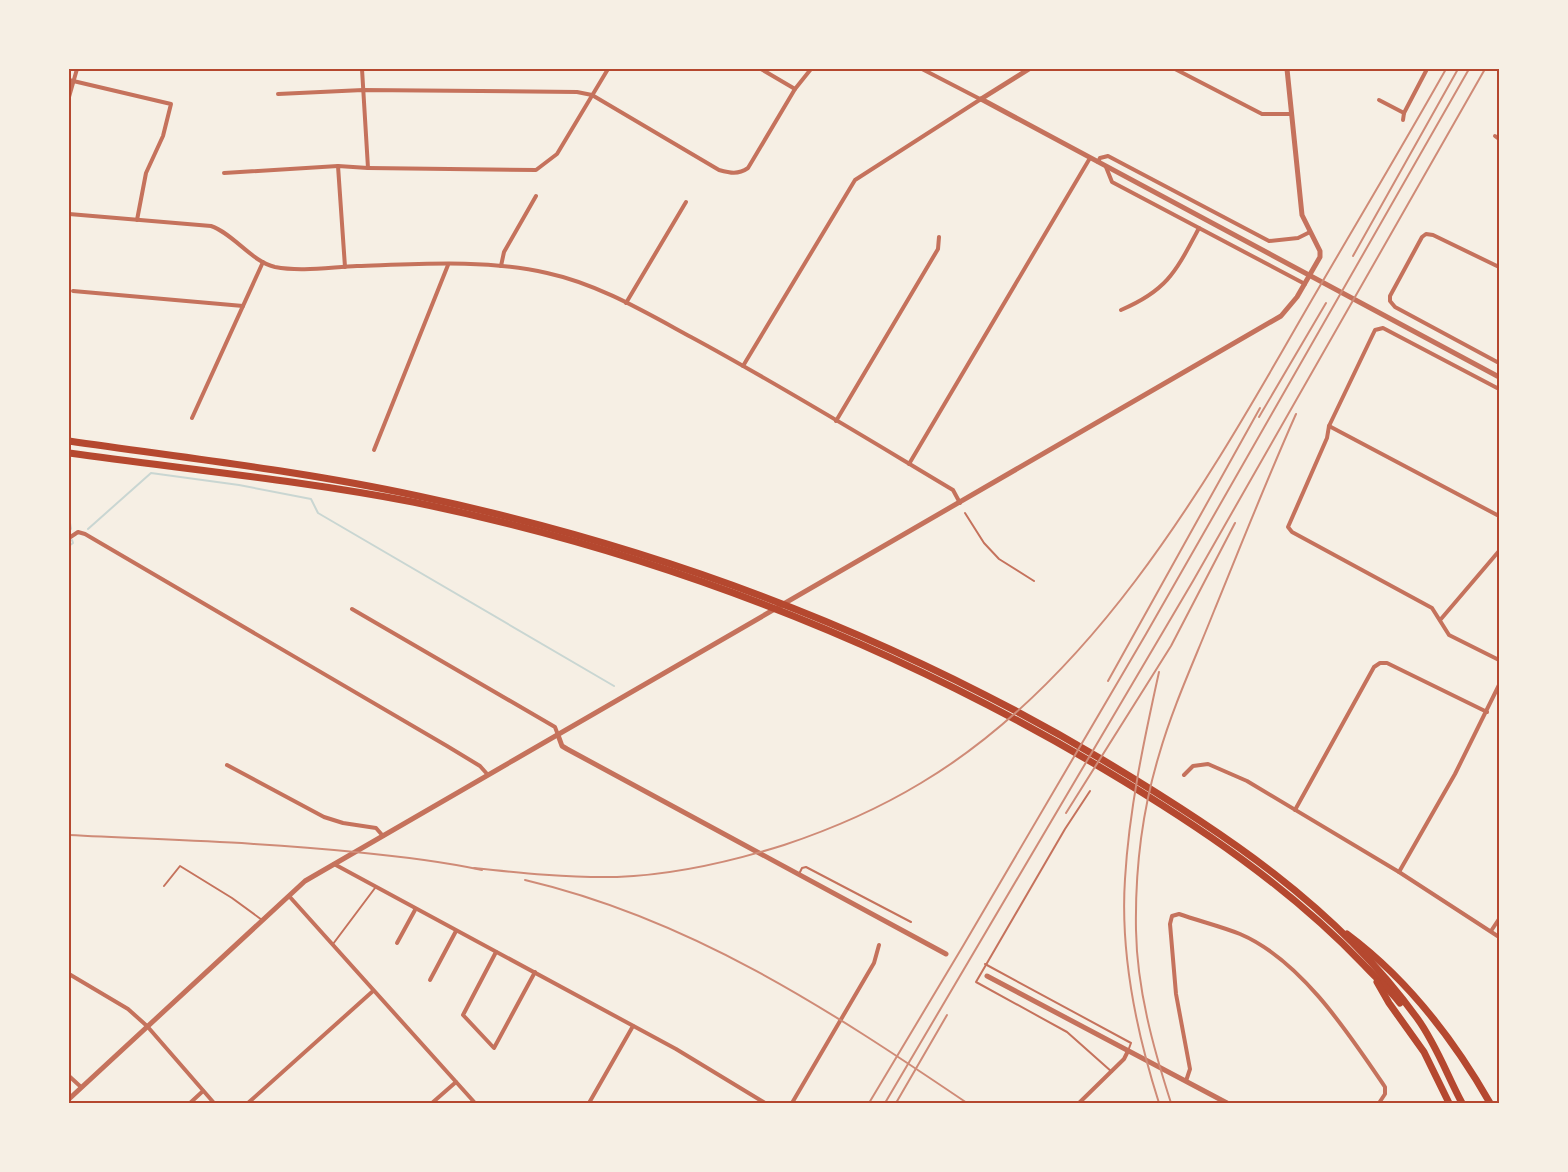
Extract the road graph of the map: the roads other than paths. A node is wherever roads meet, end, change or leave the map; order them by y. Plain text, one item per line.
1 (77, 69) edge
2 (362, 69) edge
3 (608, 69) edge
4 (761, 69) edge
5 (811, 69) edge
6 (922, 69) edge
7 (1029, 69) edge
8 (1175, 69) edge
9 (1287, 69) edge
10 (1427, 69) edge
11 (69, 80) edge
12 (75, 82) junction
13 (795, 89) junction
14 (363, 90) junction
15 (278, 94) dead end
16 (592, 95) junction
17 (69, 97) edge
18 (981, 99) junction
19 (1379, 100) dead end
20 (1404, 113) junction
21 (1291, 114) junction
22 (1403, 120) dead end
23 (1090, 158) junction
24 (1098, 162) junction
25 (338, 166) junction
26 (1106, 167) junction
27 (368, 168) junction
28 (224, 173) dead end
29 (536, 196) dead end
30 (686, 202) dead end
31 (69, 214) edge
32 (137, 220) junction
33 (1199, 228) junction
34 (1310, 232) junction
35 (939, 237) dead end
36 (263, 262) junction
37 (448, 265) junction
38 (501, 266) junction
39 (345, 267) junction
40 (1499, 267) edge
41 (1304, 284) junction
42 (73, 291) dead end
43 (626, 303) junction
44 (243, 306) junction
45 (1121, 310) dead end
46 (1499, 363) edge
47 (743, 366) junction
48 (1499, 377) edge
49 (1499, 390) edge
50 (192, 418) dead end
51 (836, 420) junction
52 (1329, 426) junction
53 (69, 441) edge
54 (374, 450) dead end
55 (69, 453) edge
56 (909, 464) junction
57 (960, 503) junction
58 (965, 513) dead end
59 (1499, 516) edge
60 (70, 536) edge
61 (1499, 551) edge
62 (1034, 580) dead end
63 (352, 609) dead end
64 (1441, 619) junction
65 (1499, 660) edge
66 (1499, 685) edge
67 (1487, 712) junction
68 (558, 735) junction
69 (226, 765) dead end
70 (1184, 774) dead end
71 (489, 776) junction
72 (1090, 791) dead end
73 (1295, 810) junction
74 (383, 836) junction
75 (334, 864) junction
76 (1399, 872) junction
77 (799, 874) junction
78 (164, 886) dead end
79 (375, 888) junction
80 (289, 896) junction
81 (415, 910) junction
82 (1499, 919) edge
83 (262, 920) junction
84 (1331, 921) junction
85 (912, 922) dead end
86 (1491, 931) junction
87 (456, 932) junction
88 (1499, 937) edge
89 (397, 943) dead end
90 (333, 944) junction
91 (879, 945) dead end
92 (496, 952) junction
93 (946, 954) dead end
94 (986, 964) junction
95 (535, 972) junction
96 (69, 974) edge
97 (1372, 974) junction
98 (987, 976) dead end
99 (430, 980) dead end
100 (373, 991) junction
101 (147, 1026) junction
102 (633, 1026) junction
103 (1432, 1046) junction
104 (1128, 1051) junction
105 (1112, 1072) junction
106 (69, 1076) edge
107 (1186, 1081) junction
108 (456, 1082) junction
109 (81, 1088) junction
110 (203, 1091) junction
111 (69, 1099) edge
112 (190, 1103) edge
113 (214, 1103) edge
114 (248, 1103) edge
115 (432, 1103) edge
116 (475, 1103) edge
117 (589, 1103) edge
118 (765, 1103) edge
119 (792, 1103) edge
120 (1079, 1103) edge
121 (1227, 1103) edge
122 (1379, 1103) edge
123 (1449, 1103) edge
124 (1460, 1103) edge
125 (1490, 1103) edge

1 - 12 street
2 - 14 street
3 - 16 street
4 - 13 street
5 - 13 street
6 - 18 street
7 - 18 street
8 - 21 street
9 - 21 street
10 - 20 street
11 - 12 street
12 - 17 street
12 - 32 street
13 - 16 street
14 - 15 street
14 - 16 street
14 - 27 street
16 - 27 street
18 - 23 street
18 - 47 street
19 - 20 street
20 - 22 street
21 - 34 street
23 - 24 street
23 - 56 street
24 - 26 street
24 - 34 street
25 - 27 street
25 - 28 street
25 - 39 street
26 - 33 street
26 - 48 street
29 - 38 street
30 - 43 street
31 - 32 street
32 - 36 street
33 - 41 street
33 - 45 street
34 - 41 street
35 - 51 street
36 - 39 street
36 - 44 street
37 - 38 street
37 - 39 street
37 - 54 street
38 - 43 street
40 - 46 street
41 - 57 street
42 - 44 street
43 - 47 street
44 - 50 street
47 - 51 street
49 - 52 street
51 - 56 street
52 - 59 street
52 - 64 street
53 - 84 highway
55 - 97 highway
56 - 57 street
57 - 68 street
58 - 62 lane
60 - 71 street
61 - 64 street
63 - 68 street
64 - 65 street
66 - 67 street
67 - 73 street
67 - 76 street
68 - 71 street
68 - 77 street
69 - 74 street
70 - 73 street
71 - 74 street
72 - 94 lane
73 - 76 street
74 - 75 street
75 - 79 street
75 - 80 street
76 - 86 street
77 - 85 lane
77 - 93 street
78 - 83 lane
79 - 81 street
79 - 90 lane
80 - 83 street
80 - 90 street
81 - 87 street
81 - 89 street
82 - 86 street
83 - 101 street
84 - 103 highway
84 - 125 highway
86 - 88 street
87 - 92 street
87 - 99 street
90 - 100 street
91 - 119 street
92 - 95 street
92 - 95 street
94 - 104 lane
94 - 105 lane
95 - 102 street
96 - 101 street
97 - 103 highway
97 - 123 highway
98 - 104 street
100 - 108 street
100 - 114 street
101 - 109 street
101 - 110 street
102 - 117 street
102 - 118 street
103 - 124 highway
104 - 105 street
104 - 107 street
105 - 120 street
106 - 109 street
107 - 121 street
107 - 122 street
108 - 115 street
108 - 116 street
109 - 111 street
110 - 112 street
110 - 113 street

